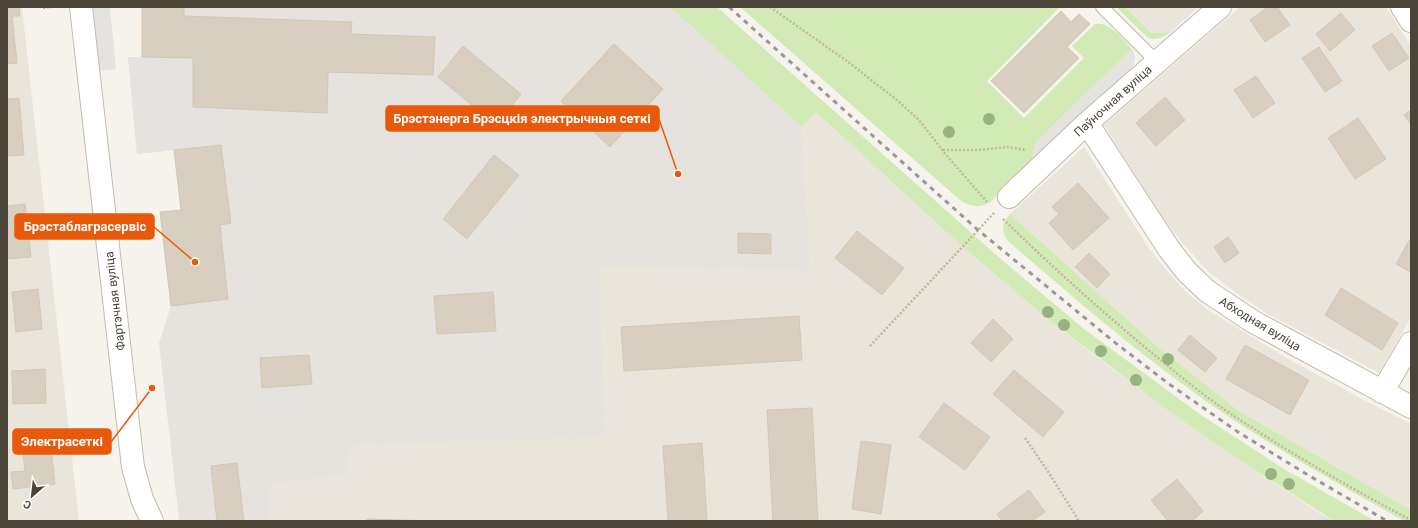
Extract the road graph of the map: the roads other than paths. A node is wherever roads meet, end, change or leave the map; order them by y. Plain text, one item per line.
1 (81, 7) edge
2 (1102, 7) edge
3 (1220, 7) edge
4 (1402, 7) edge
5 (1411, 20) edge
6 (1157, 62) junction
7 (1087, 123) junction
8 (1002, 204) road end
9 (1411, 343) edge
10 (1382, 392) junction
11 (1411, 407) edge
12 (152, 521) edge

1 - 12 street, Фартэчная вуліца
2 - 6 lane
3 - 6 street, Паўночная вуліца
4 - 5 street
6 - 7 street, Паўночная вуліца
7 - 8 street, Паўночная вуліца
7 - 10 street, Абходная вуліца
9 - 10 street
10 - 11 street, Абходная вуліца

